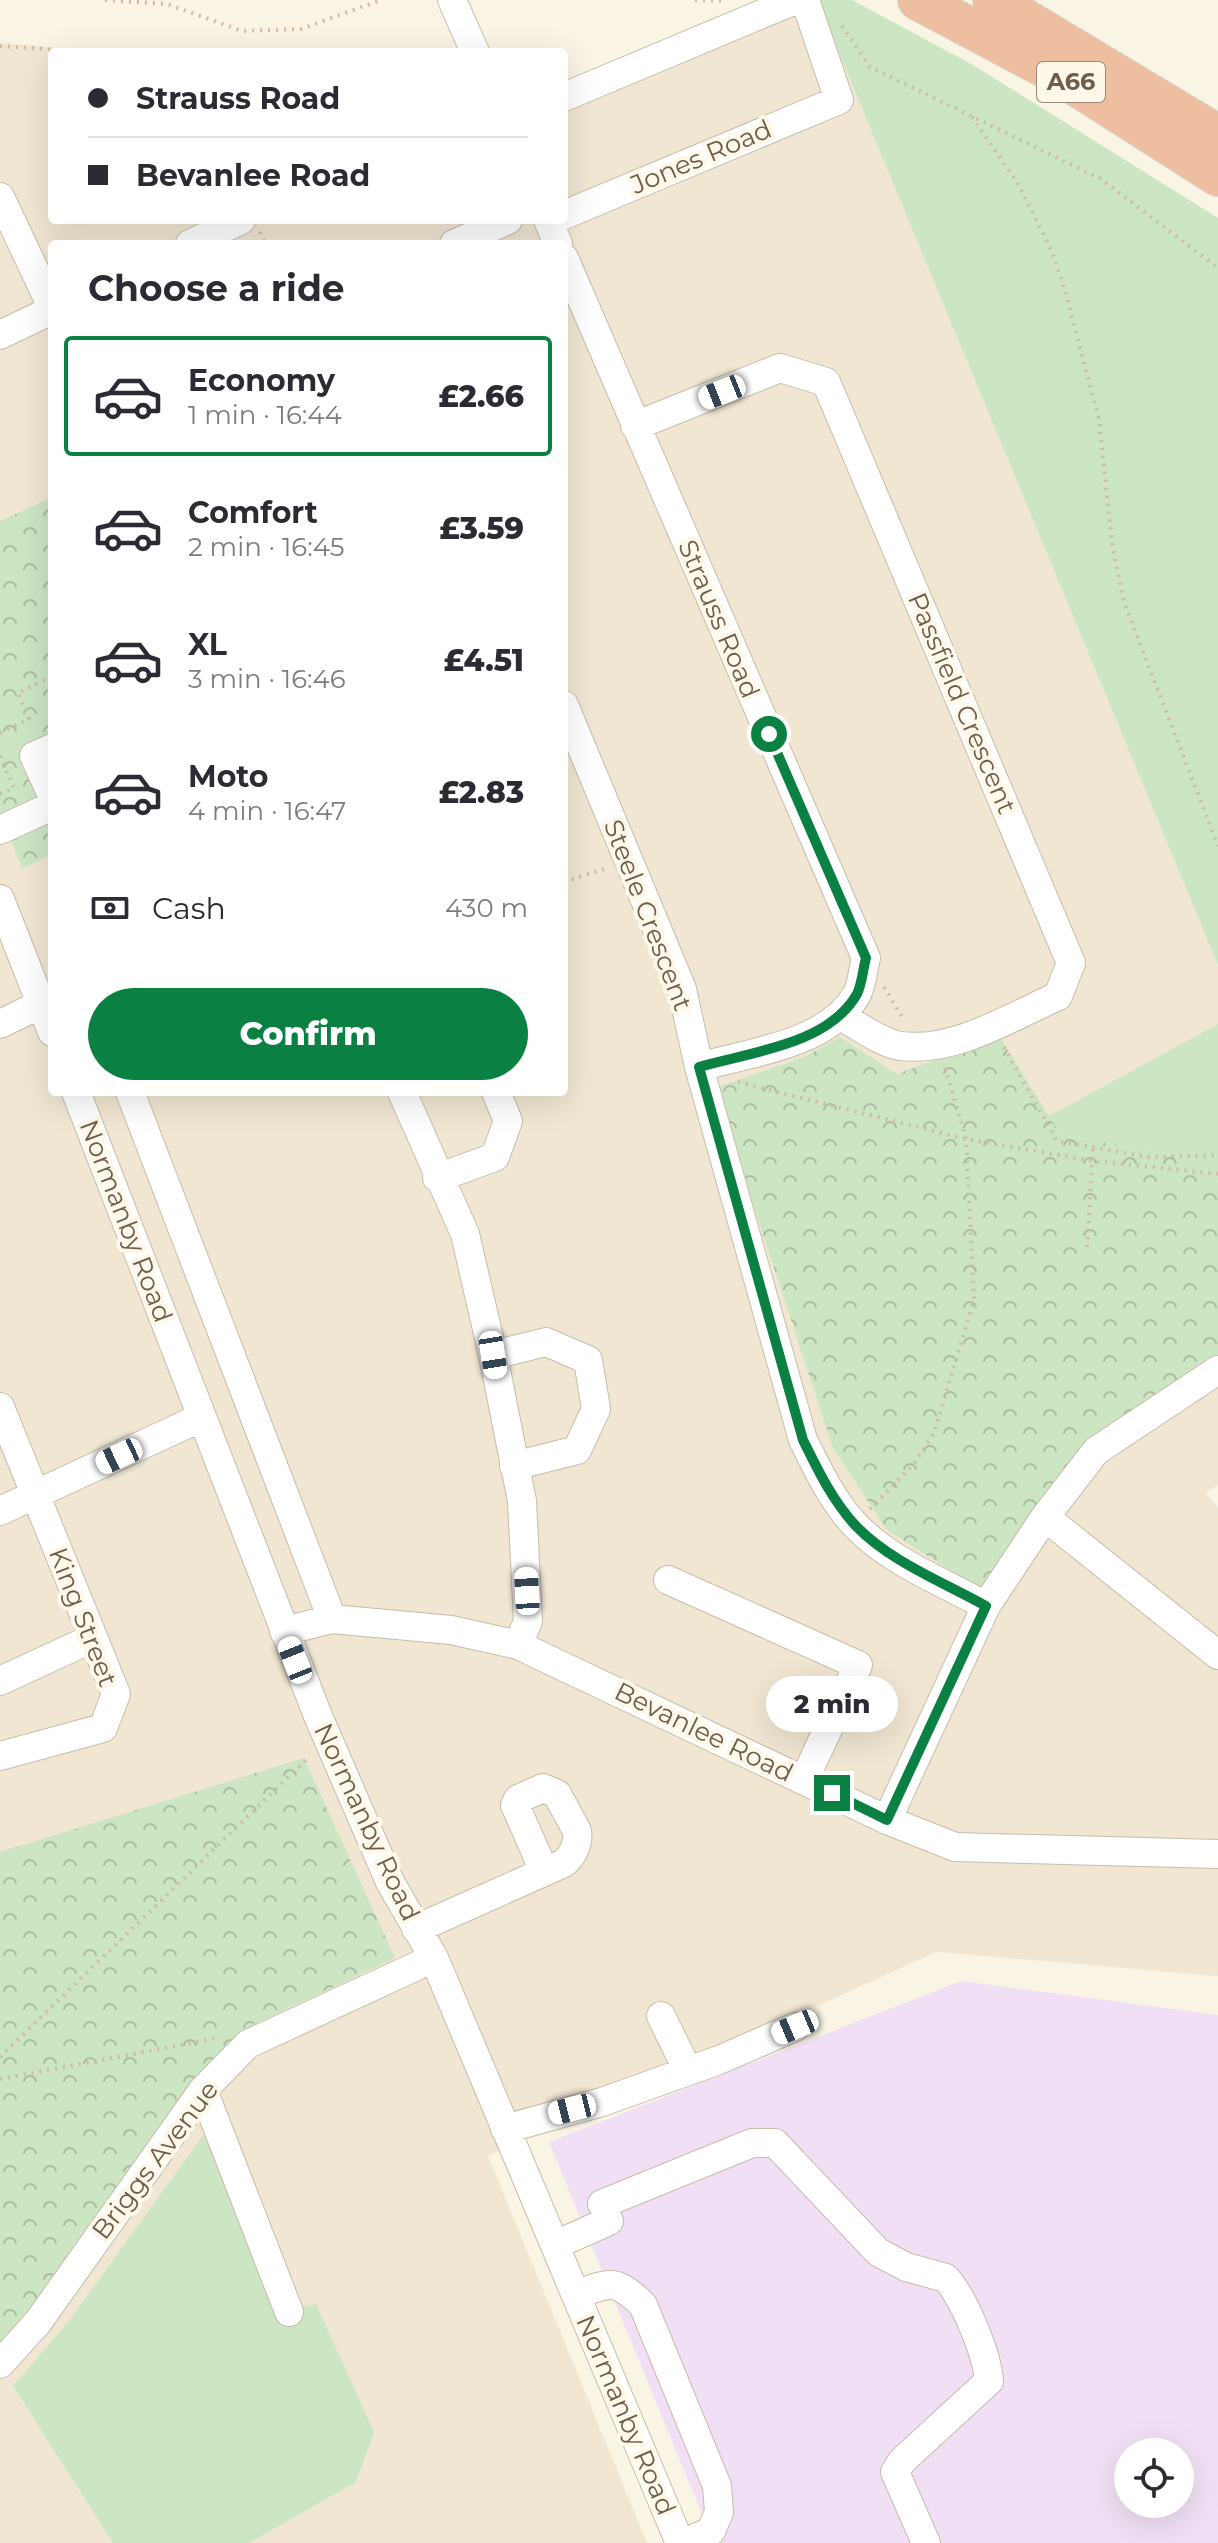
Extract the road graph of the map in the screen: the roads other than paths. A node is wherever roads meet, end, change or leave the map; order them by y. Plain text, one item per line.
1 (452, 0) edge
2 (795, 0) edge
3 (805, 0) edge
4 (918, 0) edge
5 (993, 0) edge
6 (473, 48) edge
7 (568, 95) edge
8 (1218, 135) edge
9 (1218, 176) edge
10 (0, 197) edge
11 (568, 218) edge
12 (232, 224) edge
13 (499, 224) edge
14 (198, 240) edge
15 (463, 240) edge
16 (568, 278) edge
17 (48, 300) edge
18 (573, 303) edge
19 (48, 311) edge
20 (0, 335) edge
21 (635, 426) junction
22 (568, 715) edge
23 (48, 750) edge
24 (48, 786) edge
25 (48, 808) edge
26 (0, 830) edge
27 (0, 899) edge
28 (42, 990) edge
29 (48, 1015) edge
30 (840, 1016) junction
31 (0, 1024) edge
32 (699, 1067) junction
33 (78, 1096) edge
34 (132, 1096) edge
35 (404, 1096) edge
36 (498, 1096) edge
37 (437, 1178) junction
38 (493, 1355) junction
39 (1218, 1370) edge
40 (0, 1407) edge
41 (202, 1417) junction
42 (514, 1466) junction
43 (35, 1495) junction
44 (0, 1511) edge
45 (1045, 1517) junction
46 (668, 1580) dead end
47 (986, 1606) junction
48 (332, 1619) junction
49 (284, 1631) junction
50 (93, 1638) junction
51 (518, 1645) junction
52 (1218, 1655) edge
53 (0, 1681) edge
54 (0, 1756) edge
55 (804, 1780) junction
56 (887, 1820) junction
57 (1218, 1854) edge
58 (544, 1871) dead end
59 (416, 1929) junction
60 (434, 1958) junction
61 (661, 2016) dead end
62 (795, 2027) dead end
63 (687, 2069) junction
64 (203, 2090) junction
65 (505, 2129) junction
66 (555, 2245) junction
67 (576, 2295) junction
68 (289, 2312) dead end
69 (0, 2364) edge
70 (682, 2543) edge
71 (926, 2543) edge

1 - 6 street
2 - 7 street
3 - 11 street, Jones Road
4 - 9 highway, A66
5 - 8 highway, A66
10 - 17 street
12 - 14 street
13 - 15 street
16 - 18 street, Strauss Road
18 - 21 street, Strauss Road
19 - 20 street
21 - 30 street, Strauss Road
21 - 30 street, Passfield Crescent
22 - 32 street, Steele Crescent
23 - 24 street
25 - 26 street
27 - 28 street
28 - 29 street
28 - 31 street
30 - 32 street
32 - 47 street, Steele Crescent
33 - 41 street, Normanby Road
34 - 48 street
35 - 37 street
36 - 37 street
37 - 38 street
38 - 42 street
38 - 42 street
39 - 45 street
40 - 43 street, King Street
41 - 43 street
41 - 49 street, Normanby Road
42 - 51 street
43 - 44 street
43 - 50 street, King Street
45 - 47 street
45 - 52 street
46 - 55 street
47 - 56 street
48 - 49 street, Bevanlee Road
48 - 51 street, Bevanlee Road
49 - 59 street, Normanby Road
50 - 53 street
50 - 54 street, King Street
51 - 55 street, Bevanlee Road
55 - 56 street, Bevanlee Road
56 - 57 street, Bevanlee Road
58 - 59 street
59 - 60 street, Normanby Road
60 - 64 street, Briggs Avenue
60 - 65 street, Normanby Road
61 - 63 street
62 - 63 street
63 - 65 street
64 - 68 street
64 - 69 street, Briggs Avenue
65 - 66 street, Normanby Road
66 - 67 street, Normanby Road
66 - 71 street
67 - 70 street, Normanby Road
67 - 70 street

